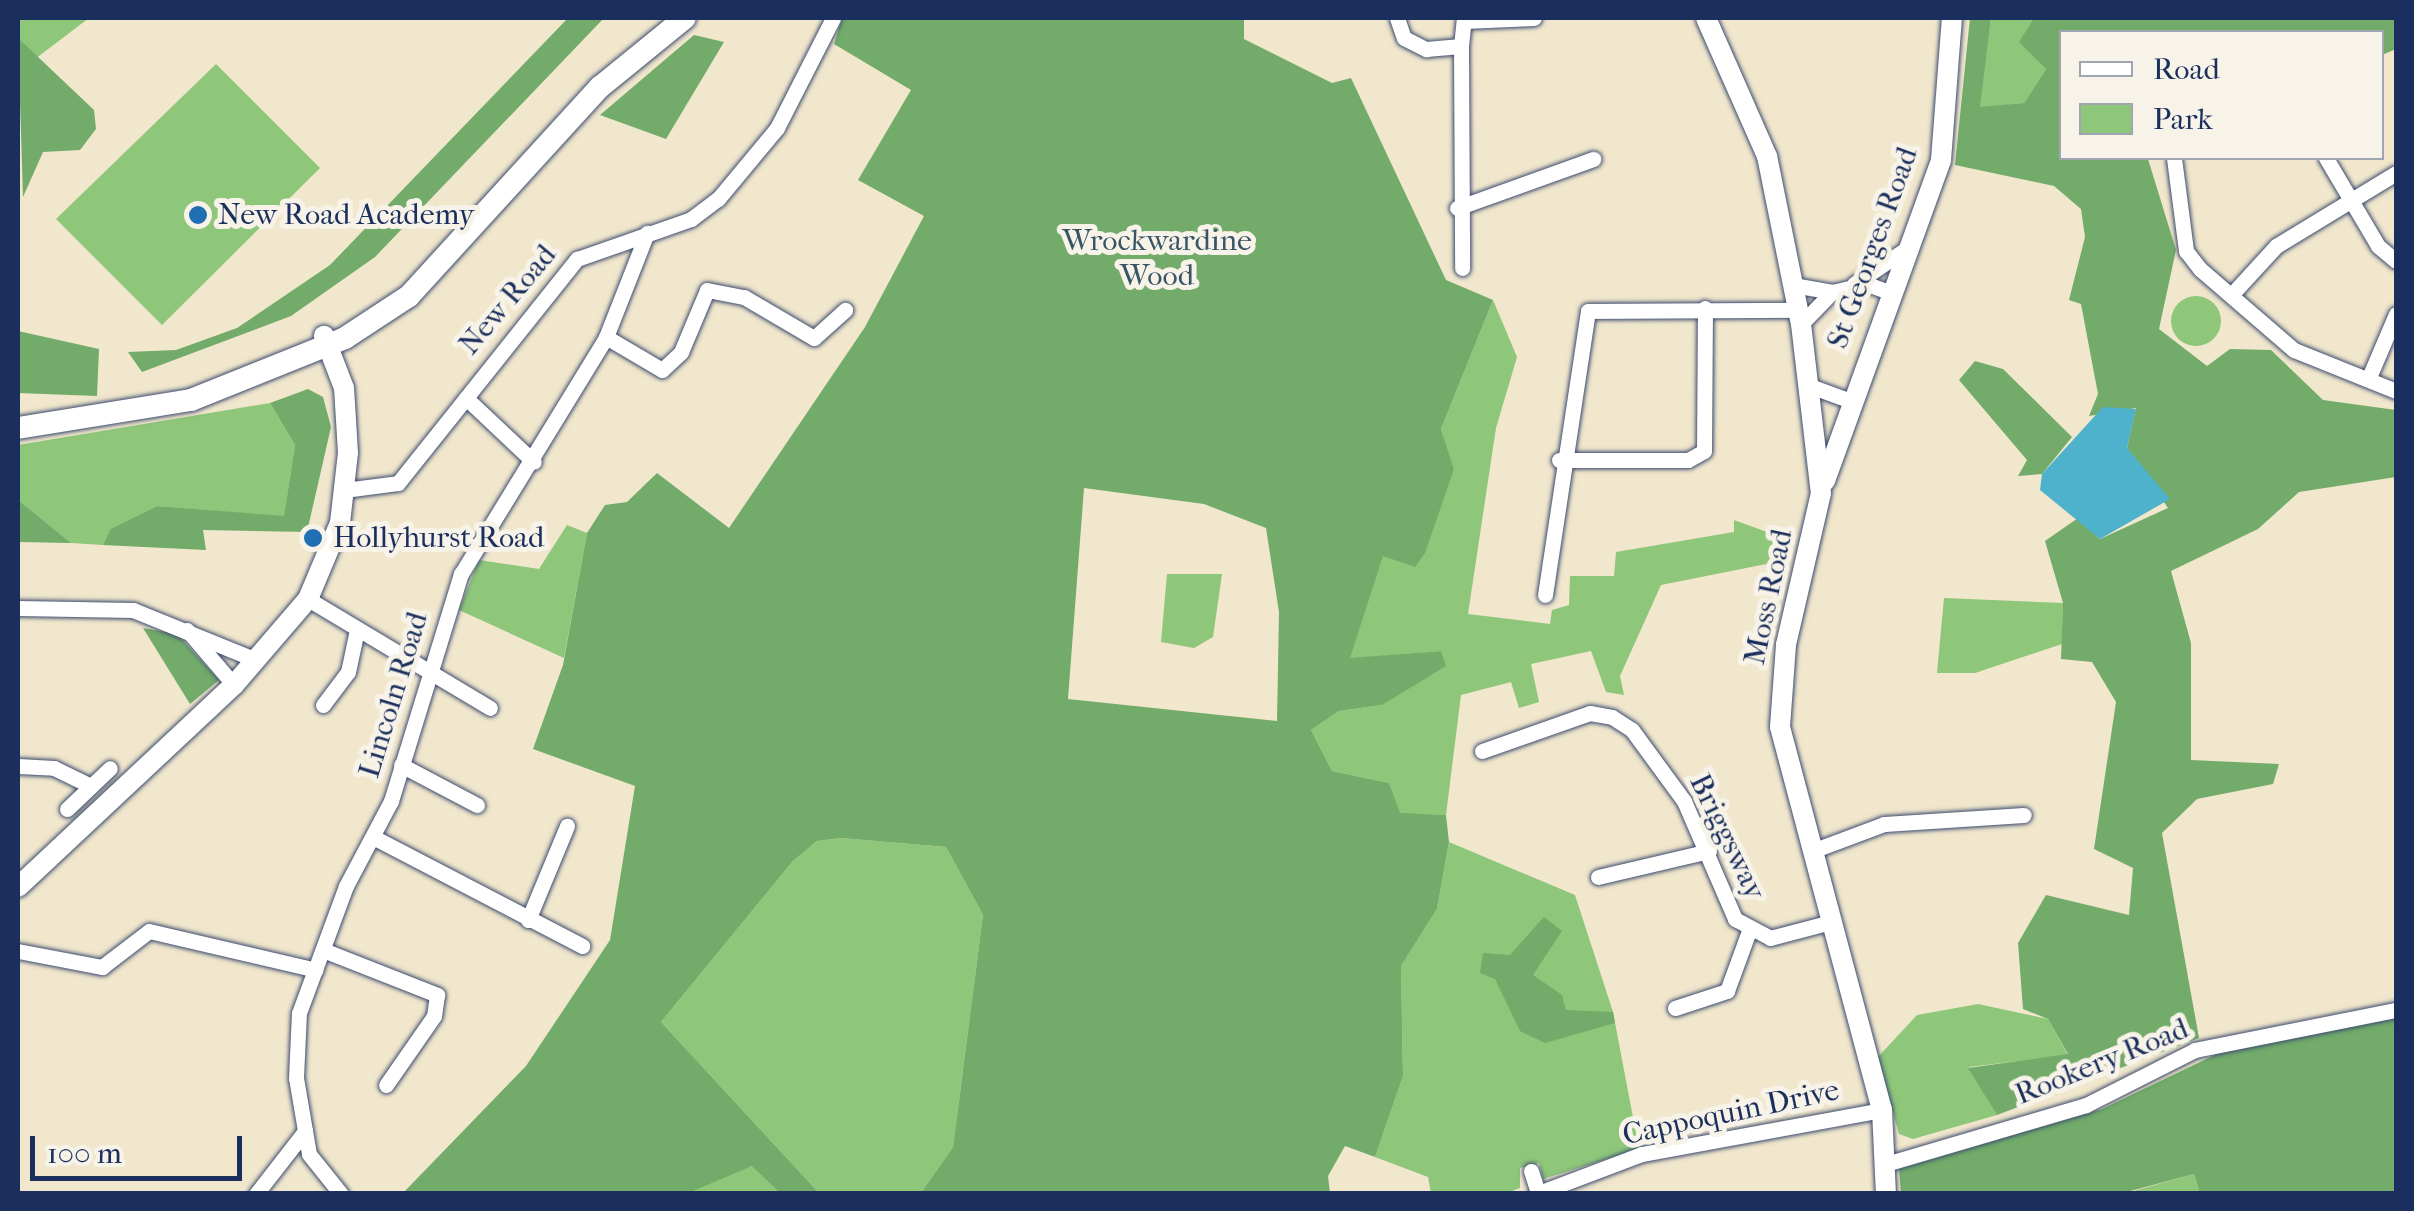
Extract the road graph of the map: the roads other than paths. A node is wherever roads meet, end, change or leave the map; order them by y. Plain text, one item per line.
1 (669, 18) edge
2 (685, 18) edge
3 (833, 18) edge
4 (1396, 18) edge
5 (1534, 18) edge
6 (1706, 18) edge
7 (1952, 18) edge
8 (1464, 19) edge
9 (1461, 46) junction
10 (1593, 158) dead end
11 (2174, 160) edge
12 (2327, 160) edge
13 (2396, 174) edge
14 (2348, 200) junction
15 (1457, 208) junction
16 (647, 232) junction
17 (1911, 246) junction
18 (2396, 261) edge
19 (1462, 268) dead end
20 (1793, 285) junction
21 (1850, 286) junction
22 (1832, 292) junction
23 (2233, 293) junction
24 (1892, 294) junction
25 (1705, 308) junction
26 (845, 310) dead end
27 (2396, 314) edge
28 (1799, 317) junction
29 (606, 338) junction
30 (326, 341) junction
31 (2370, 375) junction
32 (1810, 386) junction
33 (2396, 391) edge
34 (466, 398) junction
35 (1848, 400) junction
36 (18, 416) edge
37 (18, 428) edge
38 (1559, 460) junction
39 (534, 462) junction
40 (344, 490) junction
41 (1821, 492) junction
42 (1545, 595) dead end
43 (308, 599) junction
44 (18, 608) edge
45 (181, 624) junction
46 (356, 634) junction
47 (256, 660) junction
48 (426, 671) junction
49 (234, 684) junction
50 (323, 705) dead end
51 (490, 708) dead end
52 (1482, 751) dead end
53 (401, 765) junction
54 (18, 766) edge
55 (110, 768) dead end
56 (91, 786) junction
57 (477, 804) dead end
58 (68, 809) dead end
59 (2024, 814) dead end
60 (566, 826) dead end
61 (373, 837) junction
62 (1812, 851) junction
63 (1708, 852) junction
64 (1598, 877) dead end
65 (18, 887) edge
66 (528, 920) junction
67 (1831, 922) junction
68 (1748, 932) junction
69 (582, 946) dead end
70 (323, 950) junction
71 (18, 951) edge
72 (316, 970) junction
73 (1675, 1008) dead end
74 (2396, 1010) edge
75 (386, 1086) dead end
76 (1882, 1110) junction
77 (305, 1131) junction
78 (1888, 1163) junction
79 (1531, 1172) dead end
80 (1537, 1193) edge
81 (256, 1194) edge
82 (341, 1194) edge
83 (1886, 1194) edge

1 - 30 main road
2 - 30 main road
3 - 16 street, New Road
4 - 9 street
5 - 8 street
6 - 20 street, Moss Road
7 - 17 street, St Georges Road
8 - 9 street
9 - 15 street
10 - 15 street
11 - 23 street
12 - 14 street
13 - 14 street
14 - 18 street
14 - 23 street
15 - 19 street
16 - 29 street, Lincoln Road
16 - 34 street, New Road
17 - 21 street
17 - 24 street, St Georges Road
20 - 22 street
20 - 28 street, Moss Road
21 - 22 street
21 - 24 street
22 - 28 street
23 - 31 street
24 - 35 street, St Georges Road
25 - 28 street
25 - 38 street
25 - 38 street
26 - 29 street
27 - 31 street
28 - 32 street, Moss Road
29 - 39 street, Lincoln Road
30 - 36 main road
30 - 37 main road
30 - 40 street
31 - 33 street
32 - 35 street
32 - 41 street, Moss Road
34 - 39 street
34 - 40 street, New Road
35 - 41 street, St Georges Road
38 - 42 street
39 - 48 street, Lincoln Road
40 - 43 street
41 - 62 street, Moss Road
43 - 46 street
43 - 47 street
44 - 45 street
45 - 47 street
45 - 49 street
46 - 48 street
46 - 50 street
47 - 49 street
48 - 51 street
48 - 53 street, Lincoln Road
49 - 65 street
52 - 63 street, Briggsway
53 - 57 street
53 - 61 street, Lincoln Road
54 - 56 street
55 - 56 street
56 - 58 street
59 - 62 street
60 - 66 street
61 - 66 street
61 - 70 street, Lincoln Road
62 - 67 street, Moss Road
63 - 64 street
63 - 68 street, Briggsway
66 - 69 street
67 - 68 street, Briggsway
67 - 76 street, Moss Road
68 - 73 street
70 - 72 street, Lincoln Road
70 - 75 street
71 - 72 street
72 - 77 street, Lincoln Road
74 - 78 street, Rookery Road
76 - 78 street, Moss Road
76 - 80 street, Cappoquin Drive
77 - 81 street
77 - 82 street, Lincoln Road
78 - 83 street, Moss Road
79 - 80 street

